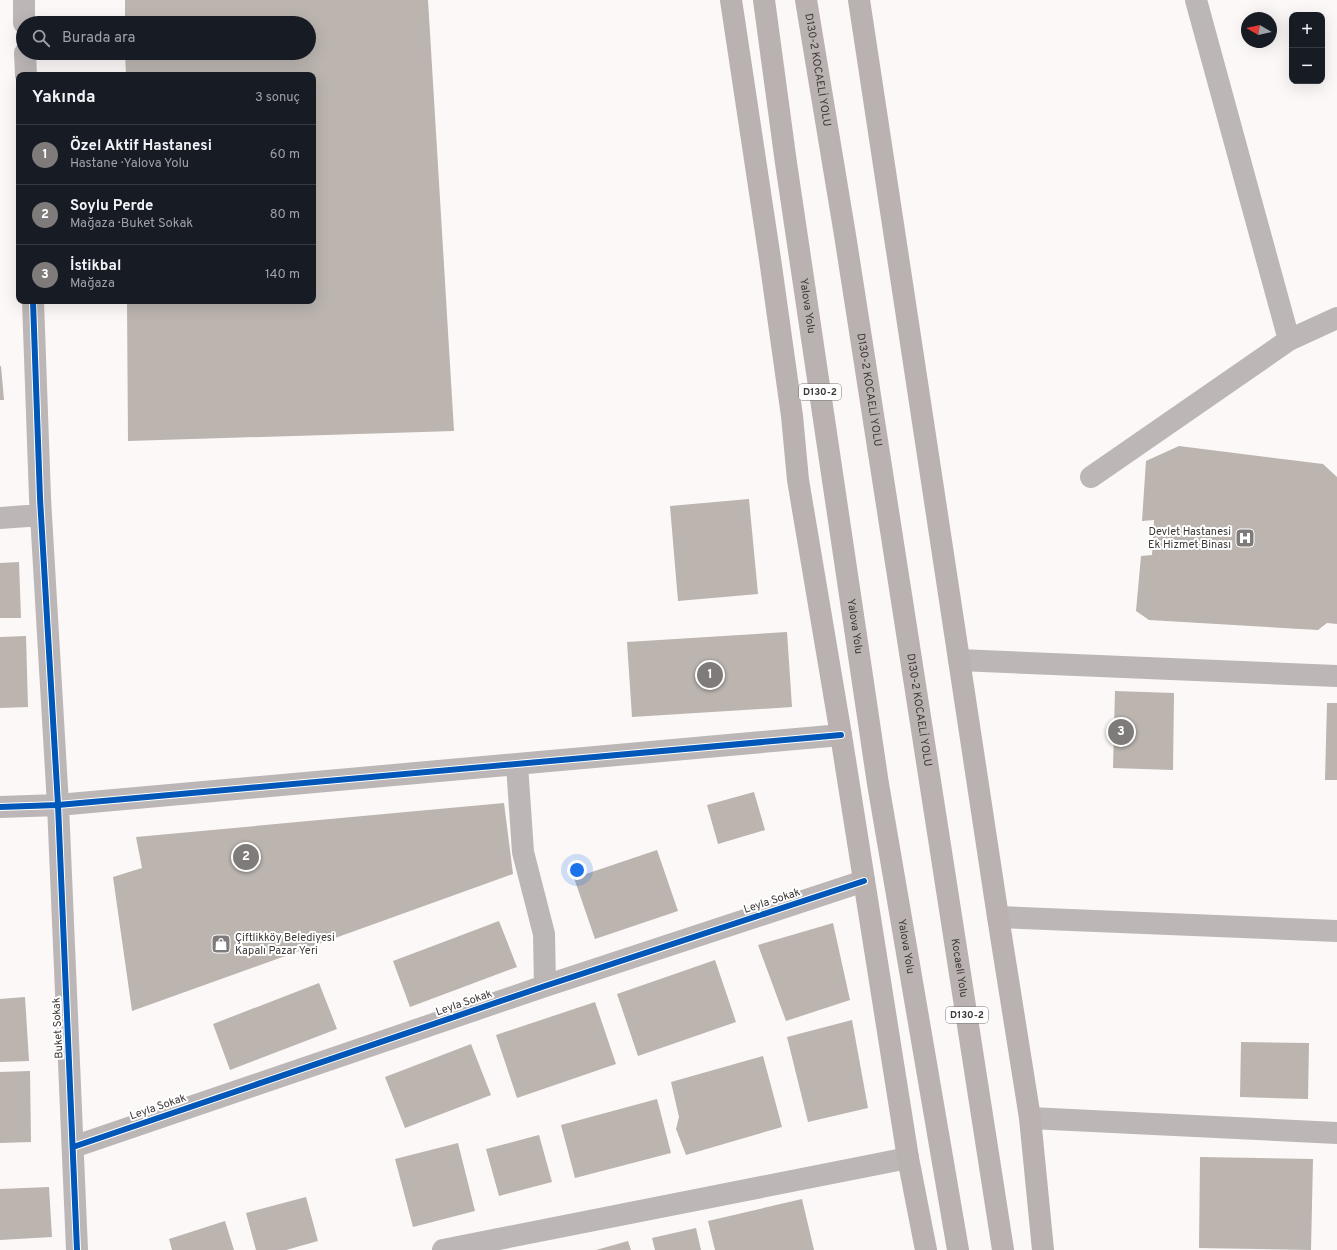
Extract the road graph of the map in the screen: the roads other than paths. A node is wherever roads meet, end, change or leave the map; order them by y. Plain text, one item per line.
1 (24, 0) edge
2 (731, 0) edge
3 (764, 0) edge
4 (806, 0) edge
5 (859, 0) edge
6 (1196, 0) edge
7 (24, 16) edge
8 (25, 60) edge
9 (26, 72) edge
10 (33, 304) edge
11 (1337, 318) edge
12 (1289, 340) junction
13 (1091, 477) dead end
14 (41, 515) junction
15 (0, 518) edge
16 (959, 660) junction
17 (1337, 676) edge
18 (841, 735) junction
19 (517, 765) junction
20 (930, 781) joint
21 (58, 805) junction
22 (0, 807) edge
23 (864, 881) junction
24 (998, 917) junction
25 (1337, 931) edge
26 (545, 986) junction
27 (1030, 1118) junction
28 (1337, 1134) edge
29 (73, 1147) junction
30 (908, 1158) junction
31 (77, 1250) edge
32 (443, 1250) edge
33 (926, 1250) edge
34 (958, 1250) edge
35 (1003, 1250) edge
36 (1043, 1250) edge

1 - 7 street
2 - 18 highway
3 - 34 highway, Yalova Yolu / D130-2
4 - 20 highway, D130-2 KOCAELİ YOLU / D130-2
5 - 16 highway
6 - 12 street
8 - 9 street
10 - 14 street, Buket Sokak
11 - 12 street
12 - 13 street
14 - 15 street
14 - 21 street, Buket Sokak
16 - 17 street
16 - 24 highway
18 - 19 street
18 - 23 highway
19 - 21 street
19 - 26 street
20 - 35 highway, Kocaeli̇ Yolu / D130-2
21 - 22 street
21 - 29 street, Buket Sokak
23 - 26 street, Leyla Sokak
23 - 30 highway
24 - 25 street
24 - 27 highway
26 - 29 street, Leyla Sokak
27 - 28 street
27 - 36 highway
29 - 31 street, Buket Sokak
30 - 32 street
30 - 33 highway

